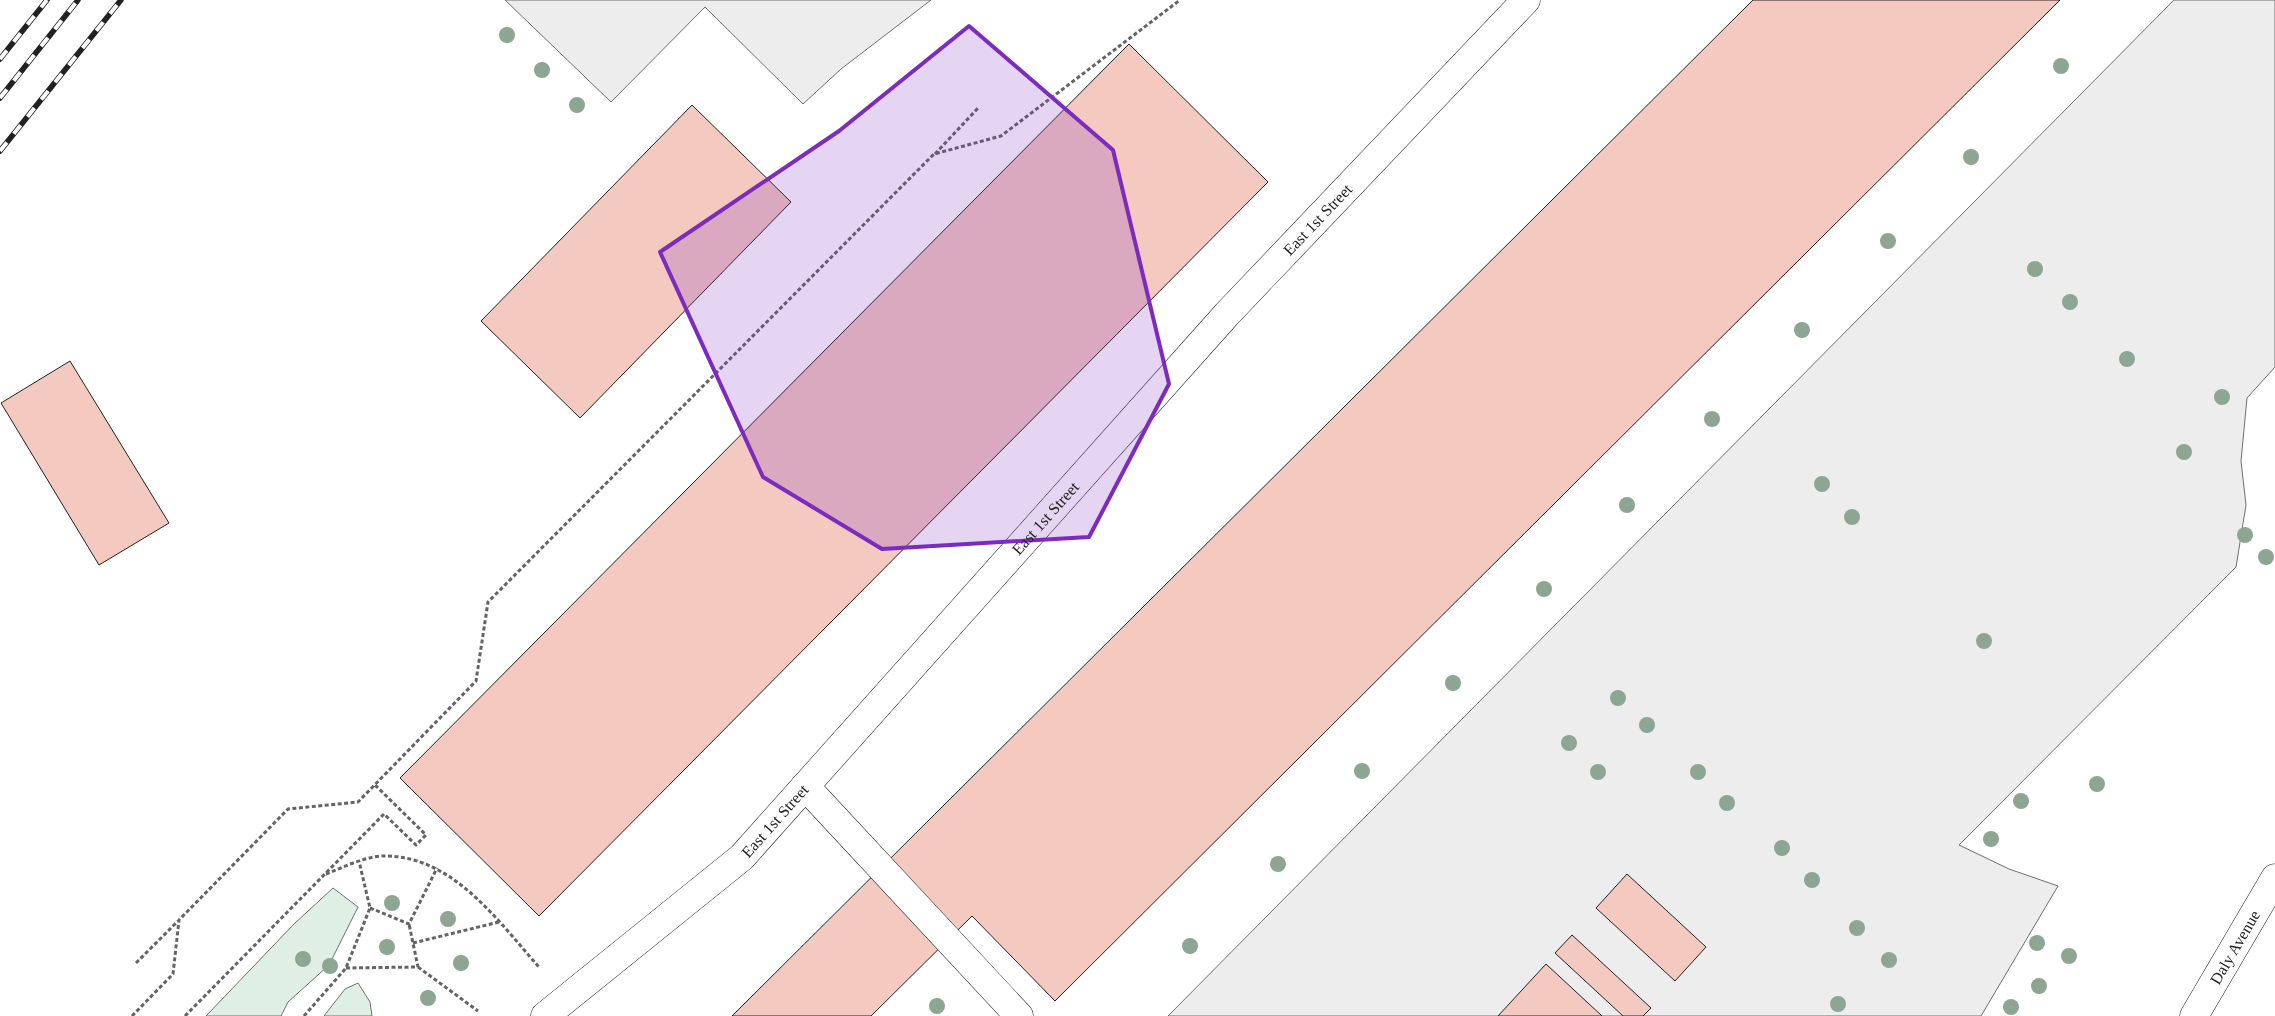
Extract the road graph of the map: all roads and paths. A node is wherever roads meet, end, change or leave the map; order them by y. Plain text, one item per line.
1 (1180, 0) edge
2 (1526, 0) edge
3 (979, 107) dead end
4 (934, 154) junction
5 (374, 784) junction
6 (805, 786) junction
7 (359, 861) junction
8 (437, 868) junction
9 (323, 876) junction
10 (2275, 878) edge
11 (370, 908) junction
12 (178, 920) junction
13 (499, 922) junction
14 (409, 924) junction
15 (413, 943) junction
16 (136, 963) dead end
17 (418, 967) junction
18 (539, 967) dead end
19 (346, 968) junction
20 (478, 1011) dead end
21 (132, 1016) edge
22 (185, 1016) edge
23 (304, 1016) edge
24 (545, 1016) edge
25 (1019, 1016) edge
26 (2194, 1016) edge

1 - 4 path
2 - 6 main road, East 1st Street
3 - 4 path
4 - 5 path
5 - 9 path
5 - 12 path
6 - 24 main road, East 1st Street
6 - 25 main road
7 - 8 path
7 - 9 path
7 - 11 path
8 - 13 path
8 - 14 path
9 - 22 path
10 - 26 main road, Daly Avenue
11 - 14 path
11 - 19 path
12 - 16 path
12 - 21 path
13 - 15 path
13 - 18 path
14 - 15 path
15 - 17 path
17 - 19 path
17 - 20 path
19 - 23 path

